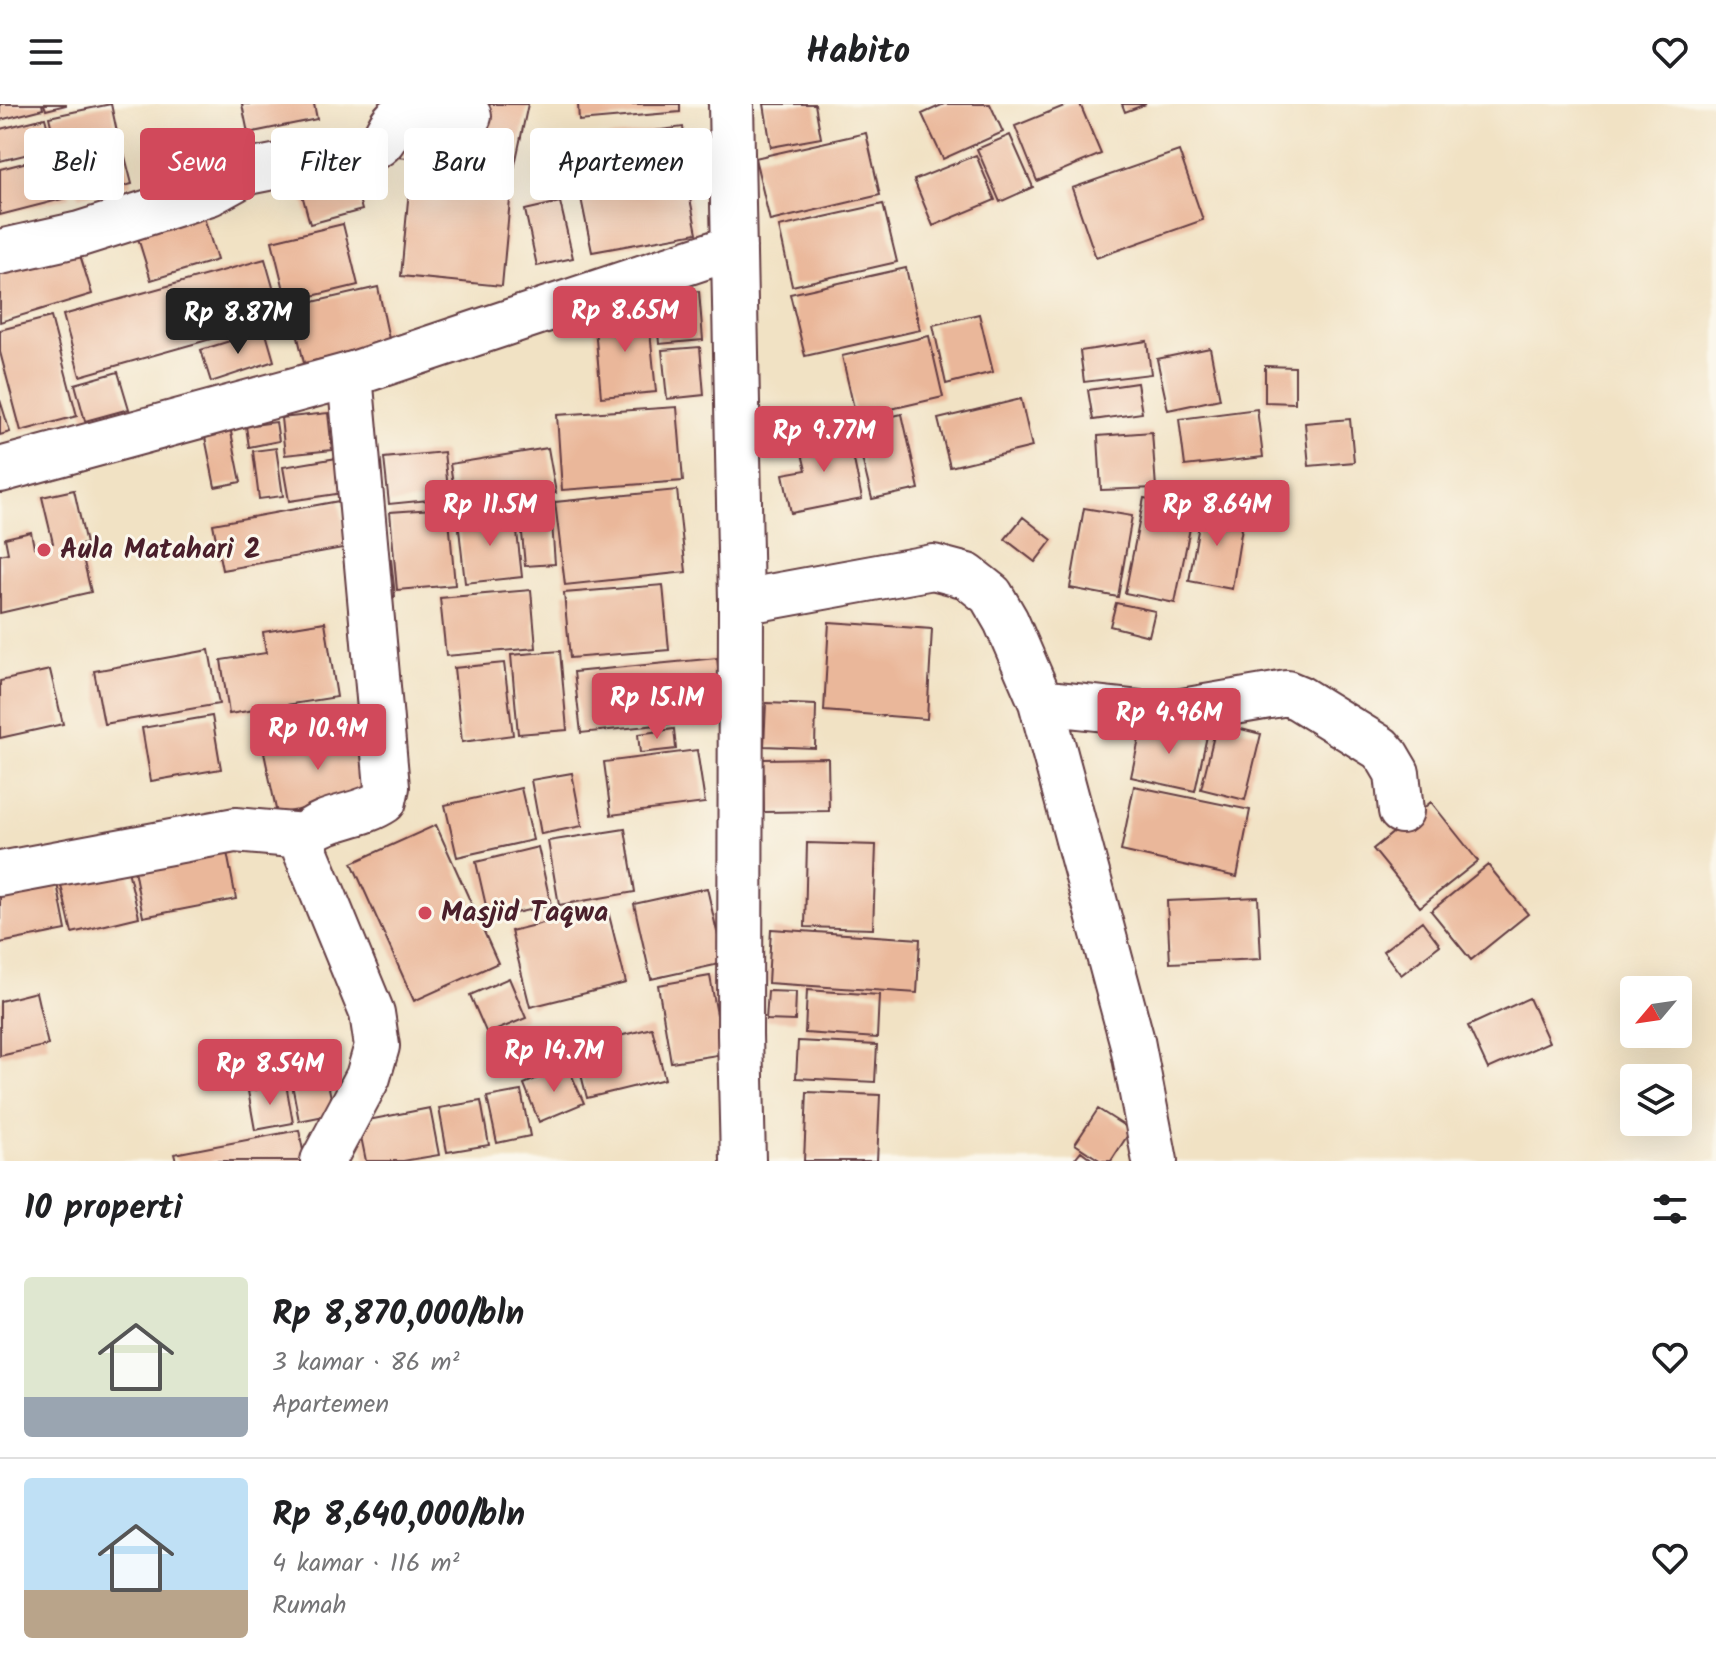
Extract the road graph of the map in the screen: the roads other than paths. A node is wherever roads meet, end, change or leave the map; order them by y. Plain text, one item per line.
1 (731, 104) edge
2 (469, 116) dead end
3 (734, 247) junction
4 (0, 252) edge
5 (350, 375) junction
6 (0, 470) edge
7 (741, 602) junction
8 (1041, 702) junction
9 (1401, 811) dead end
10 (304, 836) junction
11 (0, 874) edge
12 (323, 1161) edge
13 (743, 1161) edge
14 (1155, 1161) edge

1 - 3 street
2 - 4 street
3 - 5 street
3 - 7 street
5 - 6 street
5 - 10 street
7 - 8 street
7 - 13 street
8 - 9 street
8 - 14 street
10 - 11 street
10 - 12 street

